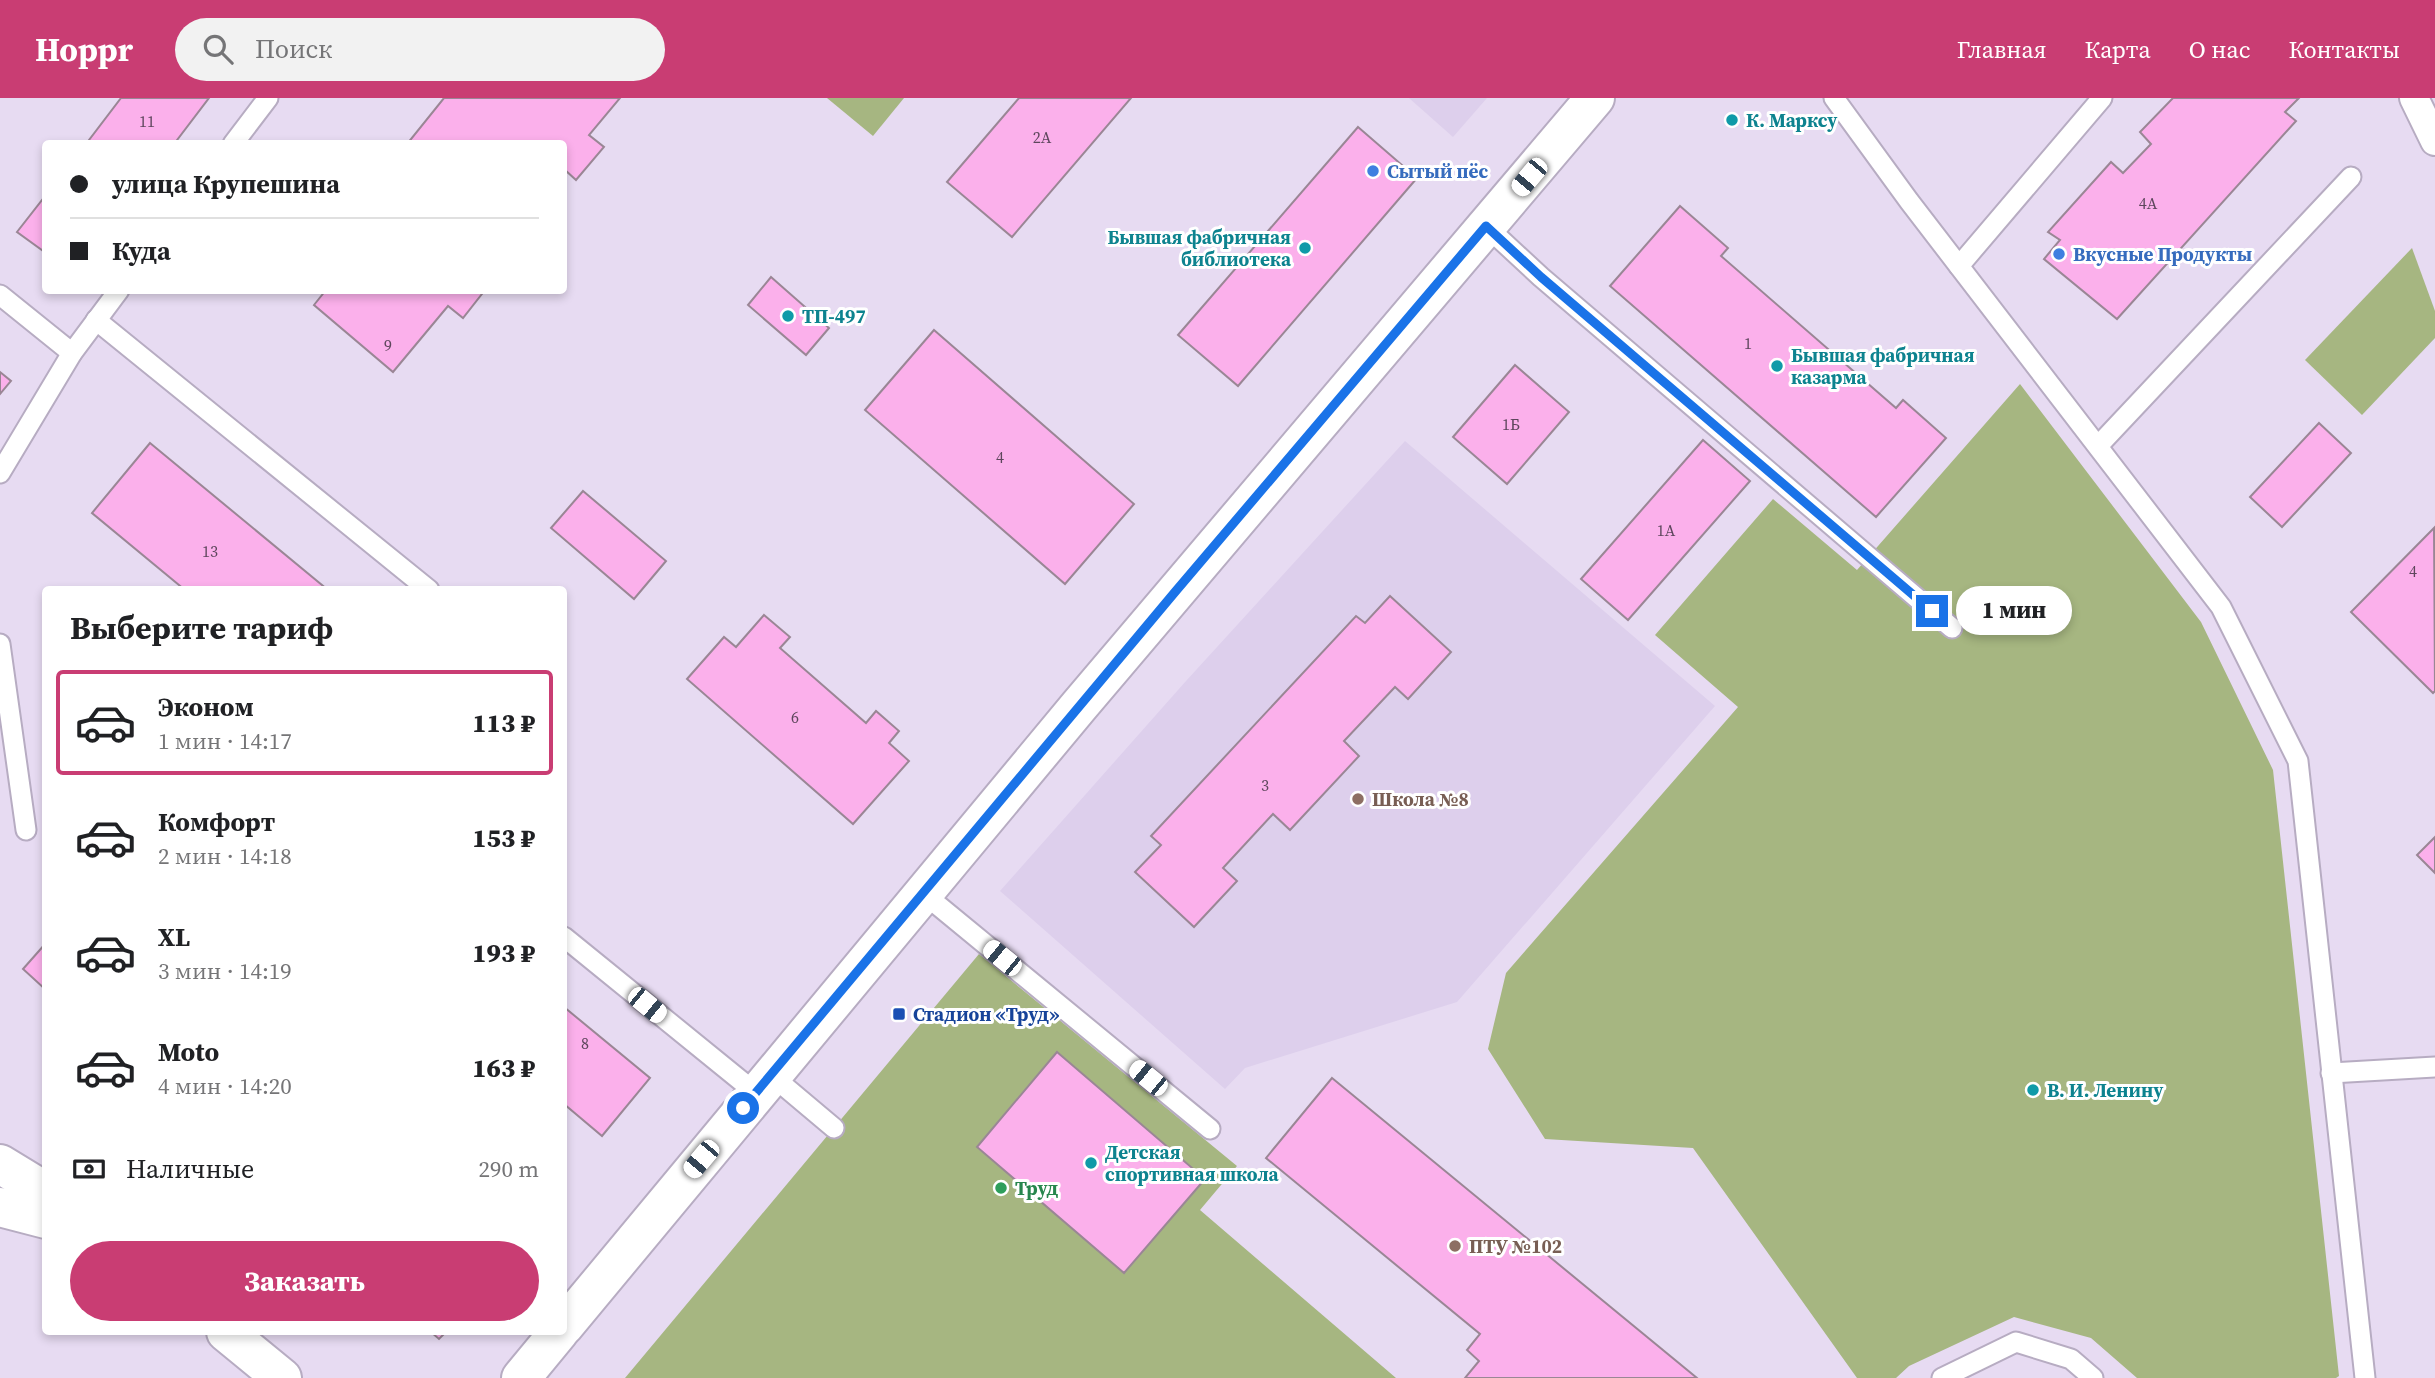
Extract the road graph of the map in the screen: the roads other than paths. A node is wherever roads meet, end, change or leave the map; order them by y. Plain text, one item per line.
1 (268, 98) edge
2 (1595, 98) edge
3 (1834, 98) edge
4 (2102, 98) edge
5 (2414, 98) edge
6 (236, 140) edge
7 (2435, 141) edge
8 (2351, 177) dead end
9 (1486, 226) junction
10 (1959, 266) junction
11 (116, 294) edge
12 (0, 295) edge
13 (96, 320) junction
14 (72, 353) junction
15 (2098, 446) junction
16 (0, 473) edge
17 (424, 586) edge
18 (1952, 628) dead end
19 (0, 644) edge
20 (26, 831) dead end
21 (923, 893) junction
22 (567, 939) edge
23 (2435, 1067) edge
24 (2331, 1073) junction
25 (763, 1084) junction
26 (834, 1128) dead end
27 (1210, 1129) dead end
28 (0, 1164) edge
29 (25, 1209) edge
30 (567, 1322) edge
31 (230, 1335) edge
32 (557, 1335) edge
33 (282, 1378) edge
34 (521, 1378) edge
35 (1942, 1378) edge
36 (2093, 1378) edge
37 (2365, 1378) edge

1 - 6 lane
2 - 9 main road
3 - 10 lane
4 - 10 lane
5 - 7 street
8 - 15 lane
9 - 18 lane
9 - 21 main road
10 - 15 lane
11 - 13 lane
12 - 14 lane
13 - 14 lane
13 - 17 lane
14 - 16 lane
15 - 24 lane
19 - 20 lane
21 - 25 main road
21 - 27 lane
22 - 25 lane
23 - 24 lane
24 - 37 lane
25 - 26 lane
25 - 30 main road
28 - 29 main road
31 - 33 main road
32 - 34 main road
35 - 36 lane

